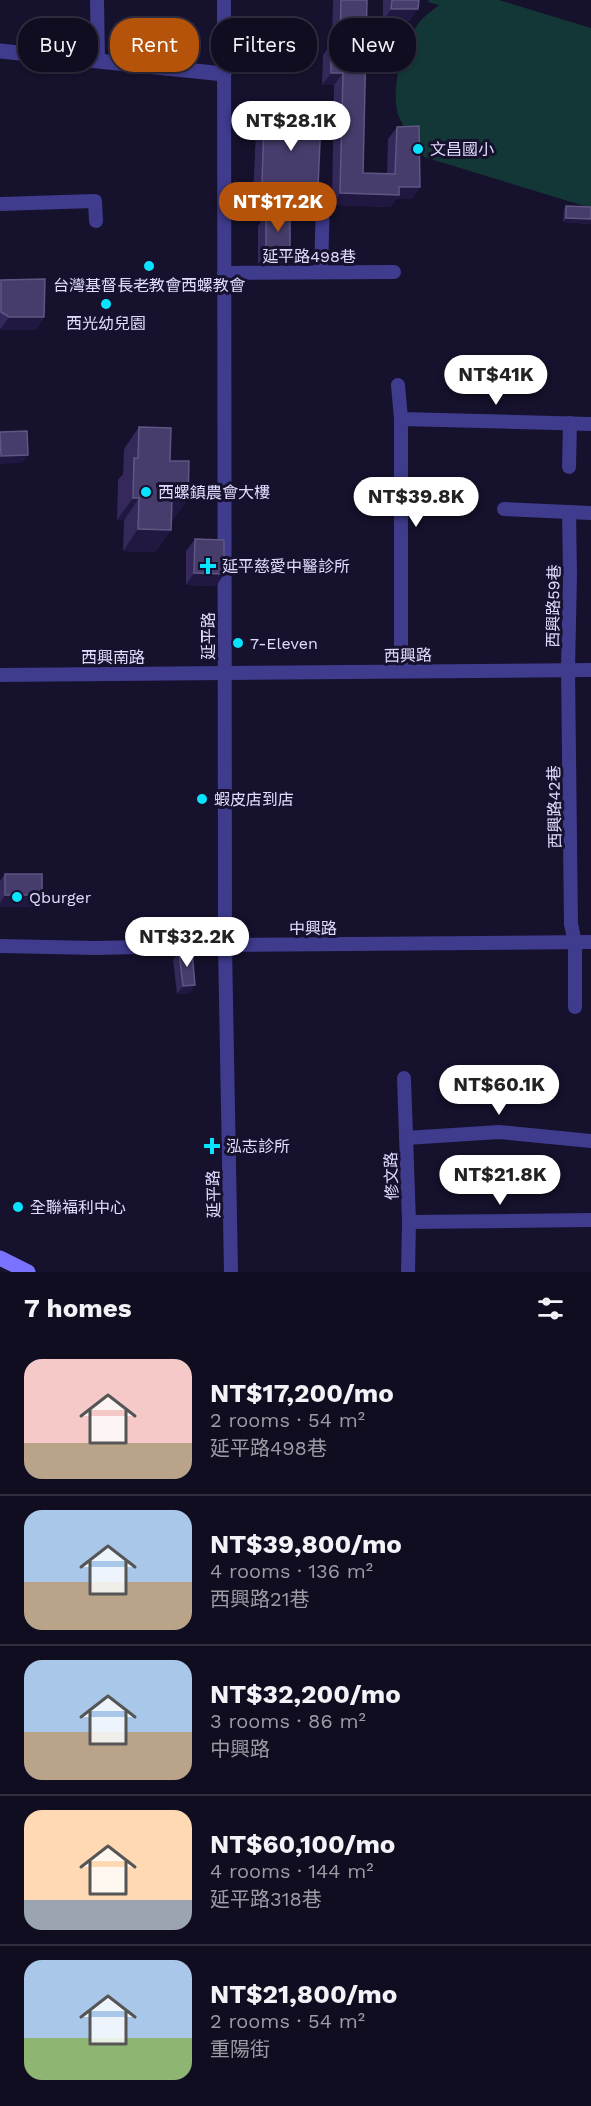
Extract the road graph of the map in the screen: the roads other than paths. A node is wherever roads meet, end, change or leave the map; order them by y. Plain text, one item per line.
1 (97, 0) edge
2 (224, 0) edge
3 (97, 18) edge
4 (0, 51) edge
5 (18, 53) edge
6 (98, 60) edge
7 (224, 74) junction
8 (323, 200) dead end
9 (0, 204) edge
10 (96, 221) dead end
11 (321, 272) junction
12 (394, 272) dead end
13 (224, 273) junction
14 (398, 385) dead end
15 (400, 419) junction
16 (570, 423) junction
17 (591, 424) edge
18 (569, 467) dead end
19 (504, 509) dead end
20 (569, 512) junction
21 (591, 513) edge
22 (568, 670) junction
23 (591, 670) edge
24 (401, 672) junction
25 (225, 673) junction
26 (0, 675) edge
27 (591, 942) edge
28 (574, 943) junction
29 (225, 945) junction
30 (0, 946) edge
31 (575, 1007) dead end
32 (404, 1078) dead end
33 (406, 1138) junction
34 (591, 1142) edge
35 (591, 1220) edge
36 (409, 1221) junction
37 (0, 1258) edge
38 (27, 1272) edge
39 (231, 1272) edge
40 (408, 1272) edge

1 - 3 street
2 - 7 street, 延平路
4 - 5 street
6 - 7 street
7 - 13 street, 延平路
8 - 11 street
9 - 10 street
11 - 12 street, 延平路498巷
11 - 13 street, 延平路498巷
13 - 25 street, 延平路
14 - 15 street
15 - 16 street
15 - 24 street
16 - 17 street
16 - 18 street
19 - 20 street
20 - 21 street
20 - 22 street, 西興路59巷
22 - 23 street, 西興路
22 - 24 street, 西興路
22 - 28 street, 西興路42巷
24 - 25 street, 西興路
25 - 26 street, 西興南路
25 - 29 street, 延平路
27 - 28 street, 中興路
28 - 29 street, 中興路
28 - 31 street, 西興路42巷
29 - 30 street, 中興路
29 - 39 street, 延平路
32 - 33 street, 修文路
33 - 34 street
33 - 36 street, 修文路
35 - 36 street
36 - 40 street, 修文路
37 - 38 main road

